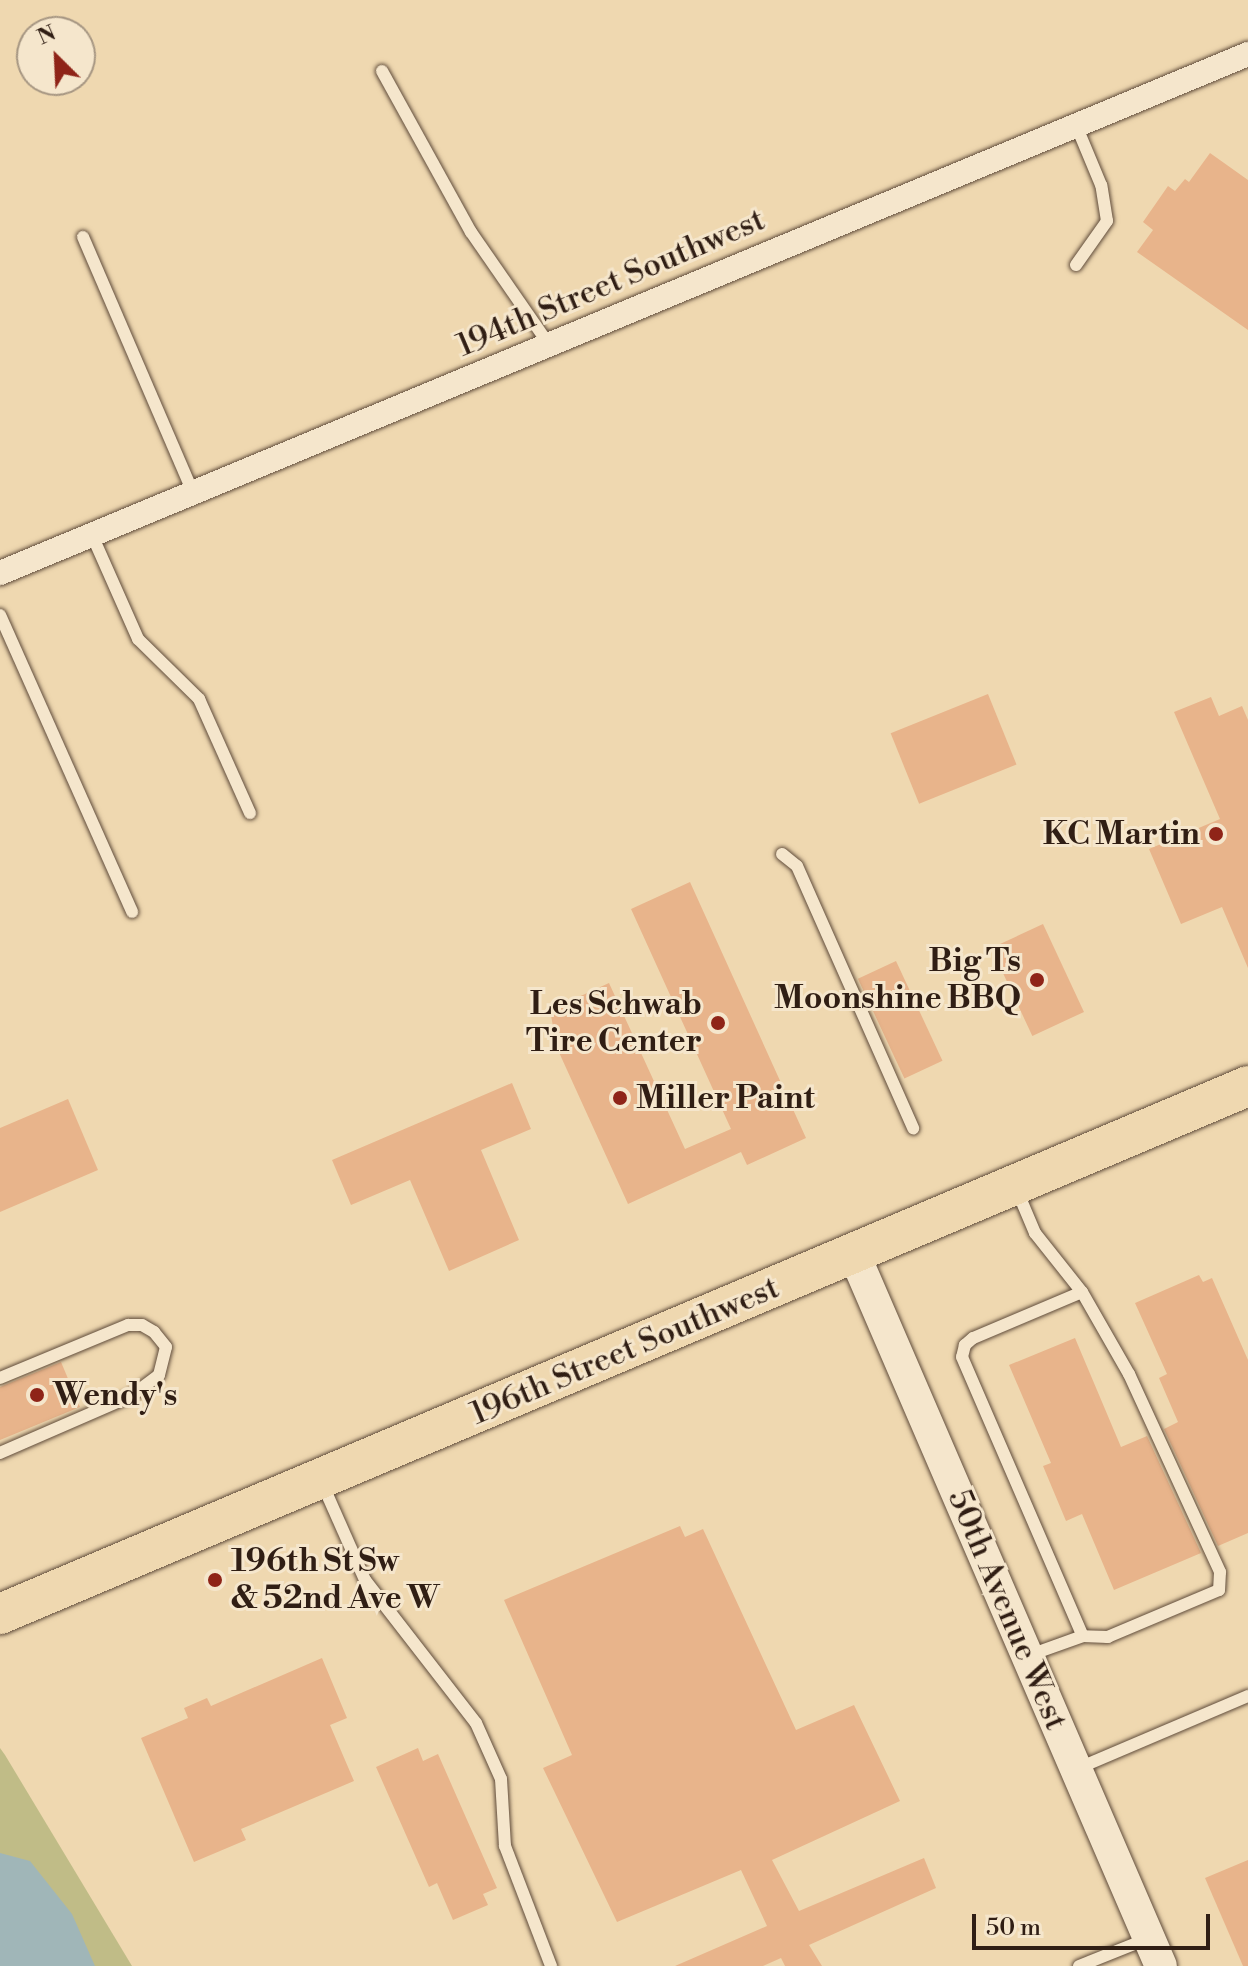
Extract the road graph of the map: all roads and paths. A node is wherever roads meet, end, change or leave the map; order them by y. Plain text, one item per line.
1 (1248, 54) edge
2 (382, 71) dead end
3 (1076, 125) junction
4 (83, 237) dead end
5 (1076, 265) dead end
6 (548, 343) junction
7 (193, 492) junction
8 (92, 535) junction
9 (0, 573) edge
10 (0, 615) edge
11 (250, 813) dead end
12 (782, 854) dead end
13 (132, 912) dead end
14 (1248, 1086) edge
15 (913, 1128) dead end
16 (1014, 1185) junction
17 (854, 1254) junction
18 (1082, 1292) junction
19 (0, 1378) edge
20 (0, 1453) edge
21 (321, 1480) junction
22 (0, 1614) edge
23 (1083, 1636) junction
24 (1027, 1656) junction
25 (1248, 1696) edge
26 (1076, 1769) junction
27 (1155, 1952) edge
28 (551, 1966) edge
29 (1079, 1966) edge

1 - 3 street, 194th Street Southwest
2 - 6 lane
3 - 5 lane
3 - 6 street, 194th Street Southwest
4 - 7 lane
6 - 7 street, 194th Street Southwest
7 - 8 street, 194th Street Southwest
8 - 9 street, 194th Street Southwest
8 - 11 lane
10 - 13 lane
12 - 15 lane
14 - 16 main road, 196th Street Southwest
16 - 17 main road, 196th Street Southwest
16 - 18 lane
17 - 21 main road, 196th Street Southwest
17 - 24 street, 50th Avenue West
18 - 23 lane
18 - 23 lane
19 - 20 lane
21 - 22 main road, 196th Street Southwest
21 - 28 lane
23 - 24 lane
24 - 26 street, 50th Avenue West
25 - 26 lane
26 - 27 street, 50th Avenue West
27 - 29 lane

